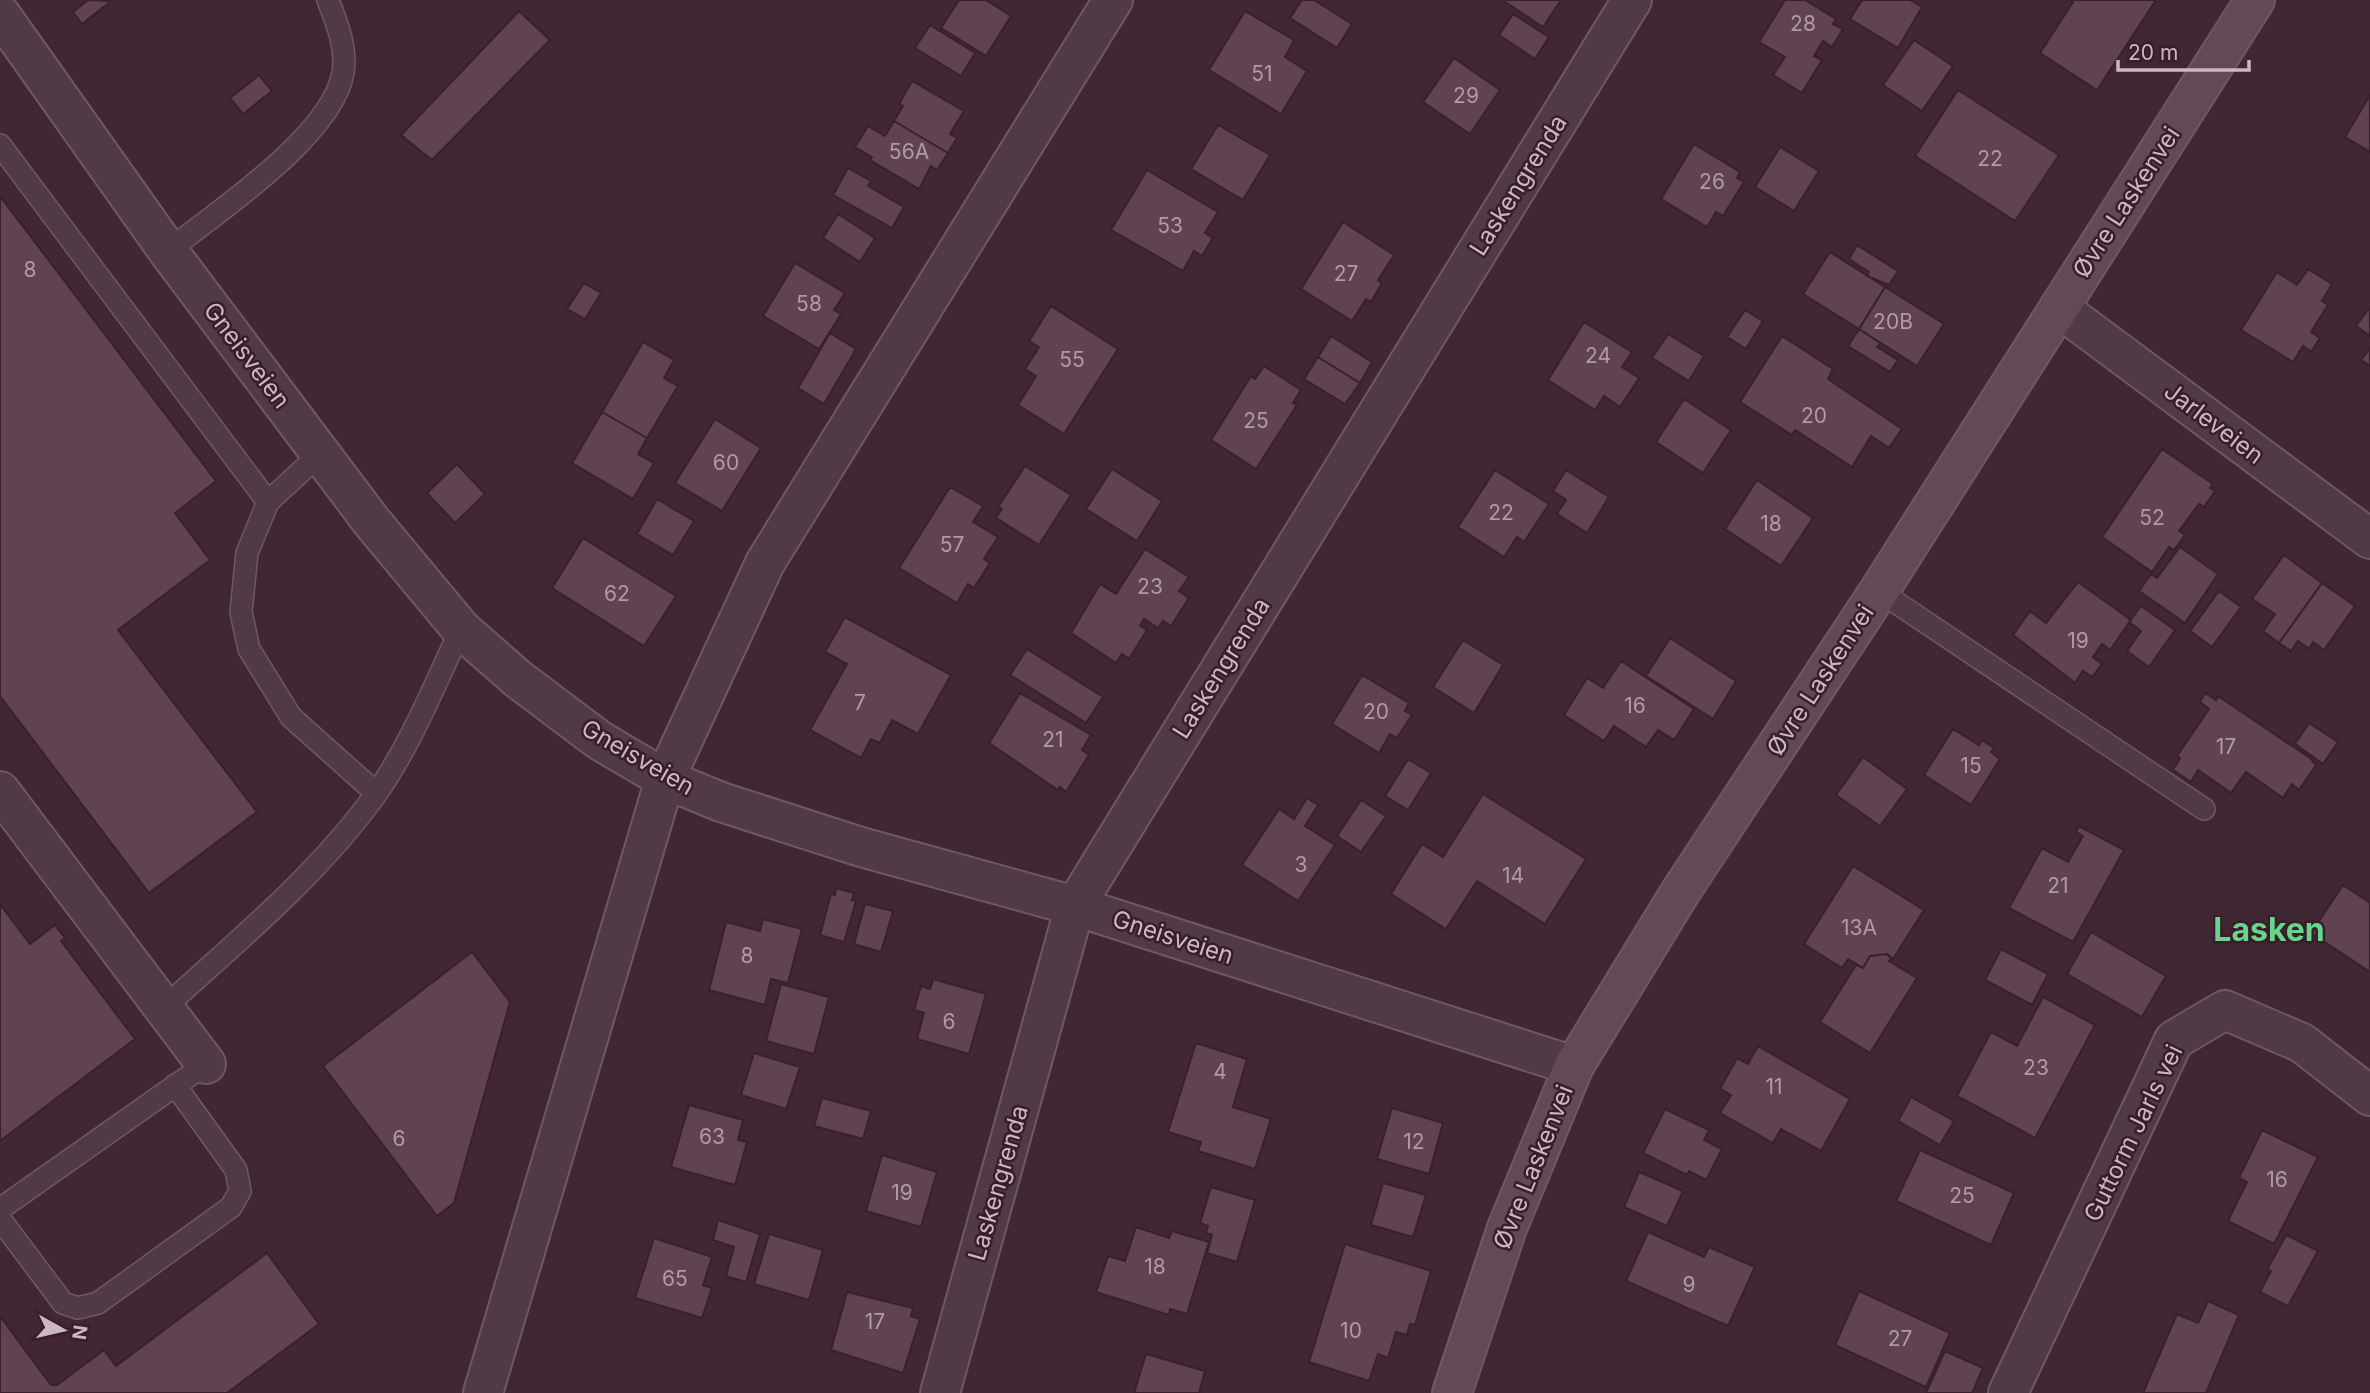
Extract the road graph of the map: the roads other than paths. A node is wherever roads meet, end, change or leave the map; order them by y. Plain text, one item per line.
1 (328, 0) edge
2 (1113, 0) edge
3 (1632, 0) edge
4 (2255, 0) edge
5 (0, 14) edge
6 (0, 145) edge
7 (168, 251) junction
8 (2059, 307) junction
9 (321, 453) junction
10 (268, 502) junction
11 (2370, 539) edge
12 (1879, 591) junction
13 (461, 629) junction
14 (665, 779) junction
15 (0, 791) edge
16 (376, 793) junction
17 (2204, 809) dead end
18 (1075, 906) junction
19 (163, 1009) junction
20 (206, 1064) joint
21 (1574, 1066) junction
22 (175, 1085) junction
23 (2370, 1096) edge
24 (0, 1209) edge
25 (0, 1219) edge
26 (483, 1393) edge
27 (940, 1393) edge
28 (1452, 1393) edge
29 (2008, 1393) edge

1 - 7 lane
2 - 14 street
3 - 18 street, Laskengrenda
4 - 8 street, Øvre Laskenvei
5 - 7 street, Gneisveien
6 - 10 lane
7 - 9 street, Gneisveien
8 - 11 street, Jarleveien
8 - 12 street, Øvre Laskenvei
9 - 10 lane
9 - 13 street, Gneisveien
10 - 16 lane
12 - 17 lane
12 - 21 street, Øvre Laskenvei
13 - 14 street, Gneisveien
13 - 16 lane
14 - 18 street, Gneisveien
14 - 26 street
15 - 19 street
16 - 19 lane
18 - 21 street, Gneisveien
18 - 27 street, Laskengrenda
19 - 20 street
20 - 22 lane
21 - 28 street, Øvre Laskenvei
22 - 24 lane
22 - 25 lane
23 - 29 street, Guttorm Jarls vei

